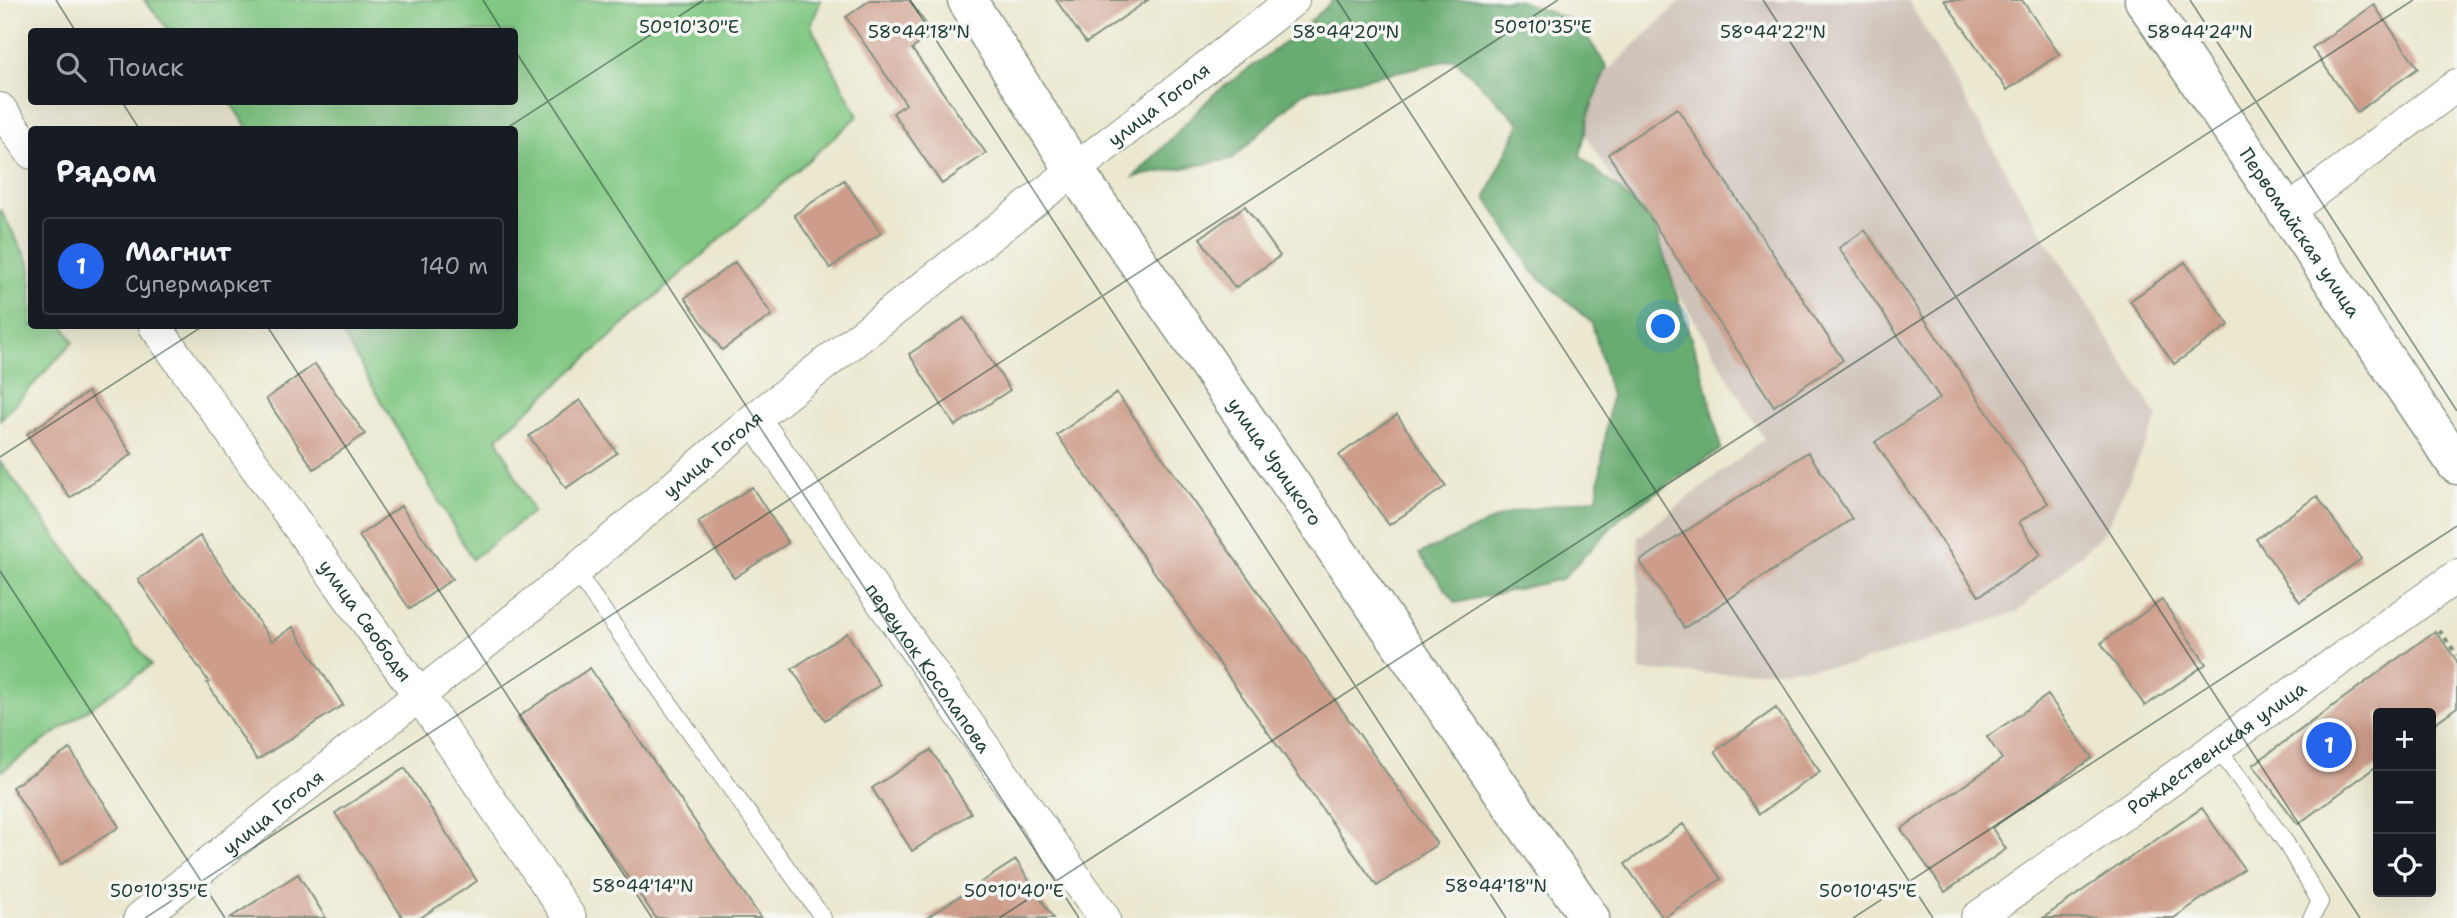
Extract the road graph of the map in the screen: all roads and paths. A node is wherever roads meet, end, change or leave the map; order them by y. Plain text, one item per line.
1 (967, 0) edge
2 (1293, 0) edge
3 (2144, 0) edge
4 (2457, 85) edge
5 (0, 109) edge
6 (28, 148) edge
7 (1075, 171) junction
8 (2286, 213) junction
9 (157, 329) edge
10 (754, 419) junction
11 (2457, 466) edge
12 (575, 571) junction
13 (2457, 576) edge
14 (2452, 648) dead end
15 (2457, 655) edge
16 (419, 695) junction
17 (2217, 747) junction
18 (140, 918) edge
19 (570, 918) edge
20 (823, 918) edge
21 (1104, 918) edge
22 (1590, 918) edge
23 (1977, 918) edge
24 (2311, 918) edge

1 - 7 street, улица Урицкого
2 - 7 street, улица Гоголя
3 - 8 street, Первомайская улица
4 - 8 street
5 - 6 street
7 - 10 street, улица Гоголя
7 - 22 street, улица Урицкого
8 - 11 street, Первомайская улица
9 - 16 street, улица Свободы
10 - 12 street, улица Гоголя
10 - 21 street, переулок Косолапова
12 - 16 street, улица Гоголя
12 - 20 lane
13 - 17 street, Рождественская улица
14 - 15 path
16 - 18 street, улица Гоголя
16 - 19 street, улица Свободы
17 - 23 street, Рождественская улица
17 - 24 lane

